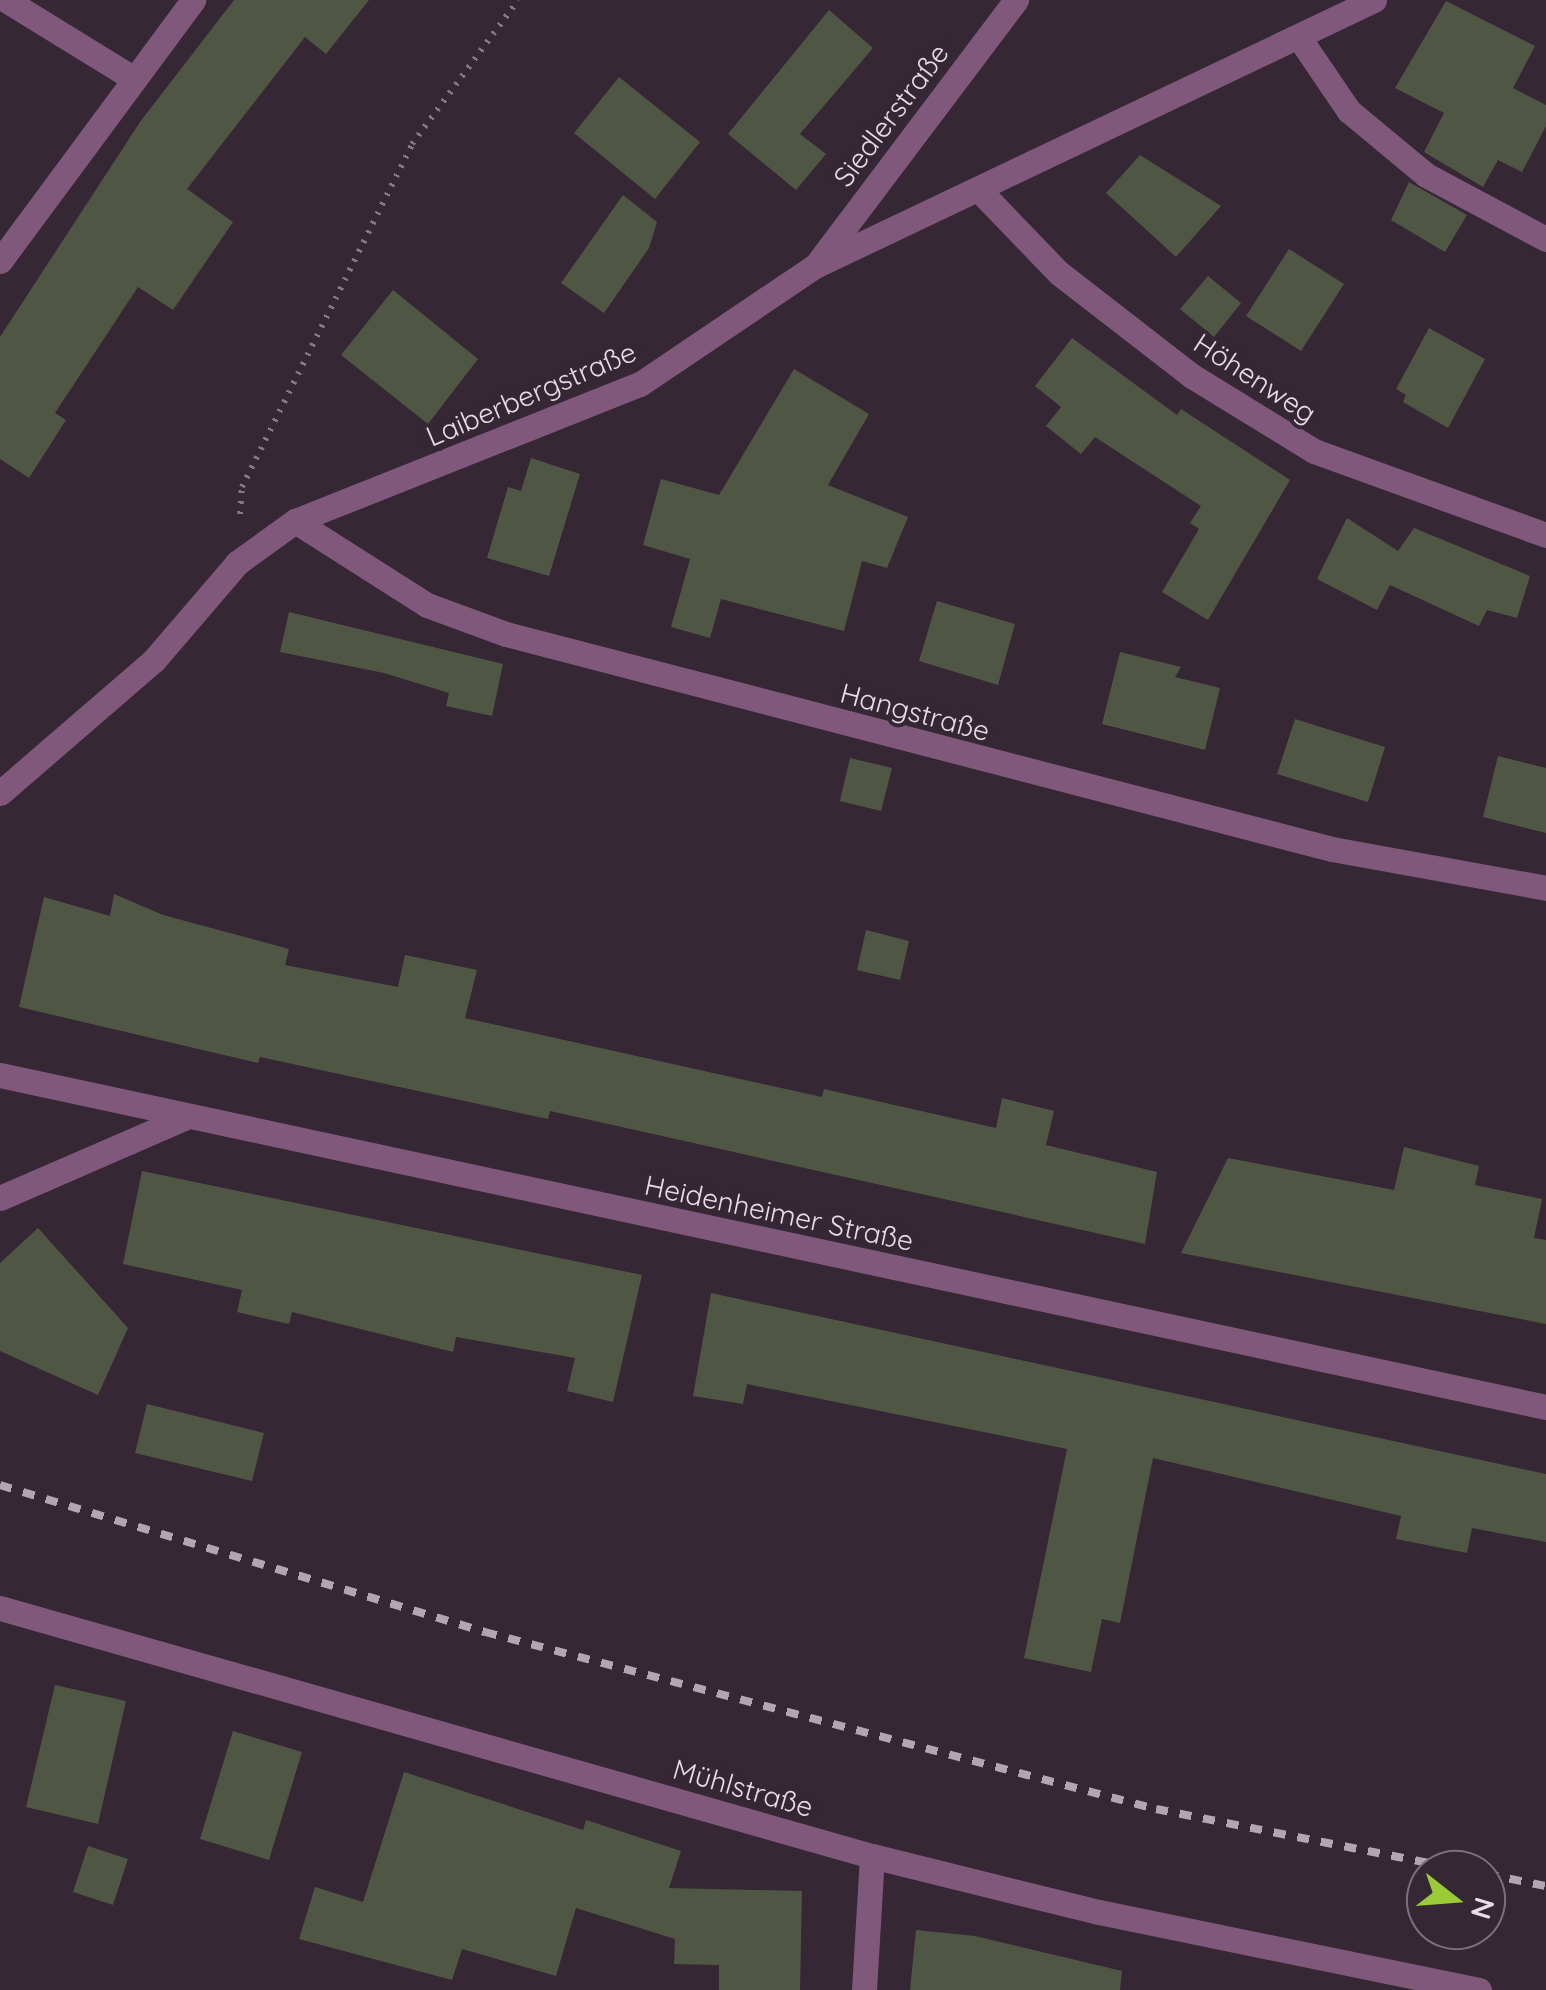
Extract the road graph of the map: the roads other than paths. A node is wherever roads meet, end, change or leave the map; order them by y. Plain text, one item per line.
1 (6, 0) edge
2 (193, 0) edge
3 (1016, 0) edge
4 (1374, 0) edge
5 (1300, 39) junction
6 (133, 78) junction
7 (980, 190) junction
8 (1546, 238) edge
9 (0, 262) edge
10 (815, 266) junction
11 (295, 522) junction
12 (1546, 535) edge
13 (0, 793) edge
14 (1546, 888) edge
15 (0, 1075) edge
16 (184, 1118) junction
17 (0, 1198) edge
18 (1546, 1406) edge
19 (0, 1608) edge
20 (872, 1856) junction
21 (864, 1990) edge
22 (1479, 1990) edge

1 - 6 street
2 - 6 street
3 - 10 street, Siedlerstraße
4 - 5 street, Laiberbergstraße
5 - 7 street, Laiberbergstraße
5 - 8 street
6 - 9 street
7 - 10 street, Laiberbergstraße
7 - 12 street, Höhenweg
10 - 11 street, Laiberbergstraße
11 - 13 street, Laiberbergstraße
11 - 14 street, Hangstraße
15 - 16 street, Heidenheimer Straße
16 - 17 street
16 - 18 street, Heidenheimer Straße
19 - 20 street, Mühlstraße
20 - 21 street
20 - 22 street, Mühlstraße

